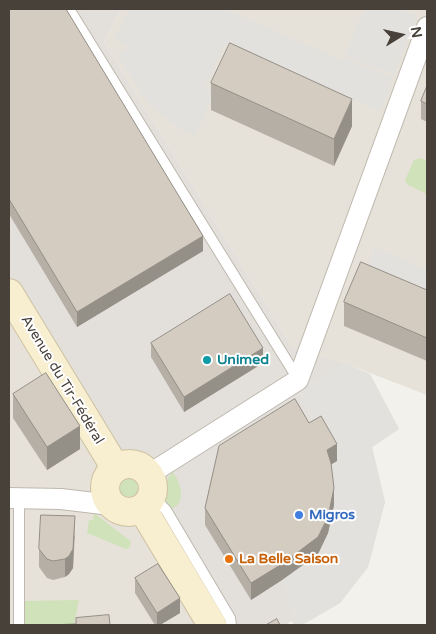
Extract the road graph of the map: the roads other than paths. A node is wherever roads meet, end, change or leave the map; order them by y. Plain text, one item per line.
1 (69, 9) edge
2 (427, 27) edge
3 (9, 293) edge
4 (298, 380) junction
5 (115, 467) junction
6 (147, 493) junction
7 (14, 498) edge
8 (112, 505) junction
9 (19, 625) edge
10 (212, 625) edge
11 (231, 625) edge

1 - 4 lane
2 - 4 street
3 - 5 street, Avenue du Tir-Fédéral
4 - 6 street
5 - 6 street
5 - 8 street
6 - 8 street
6 - 10 street
6 - 11 lane
7 - 8 street
7 - 9 lane

